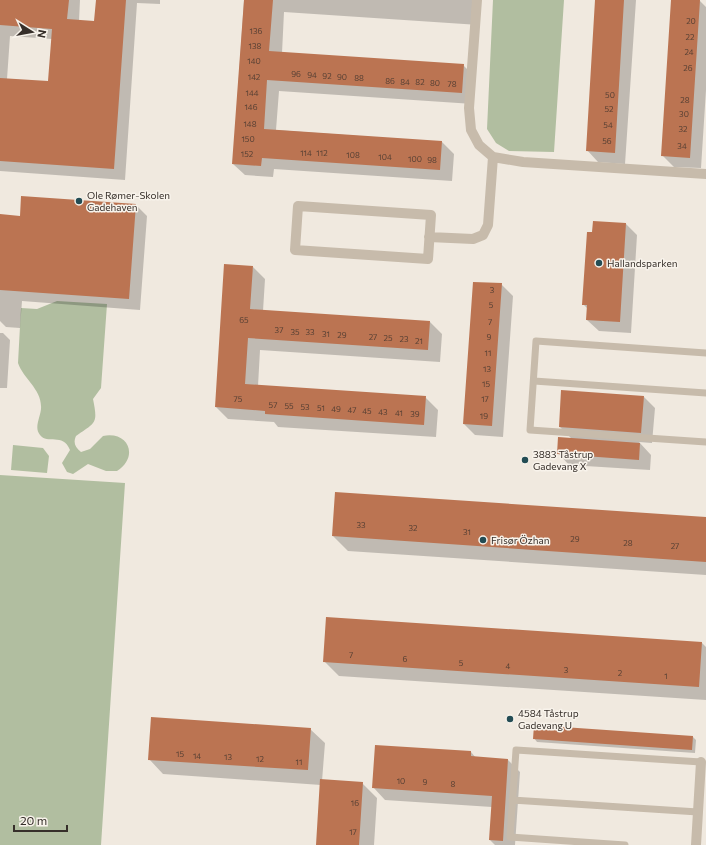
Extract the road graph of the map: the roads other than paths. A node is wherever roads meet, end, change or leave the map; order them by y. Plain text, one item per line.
1 (477, 0) edge
2 (493, 157) junction
3 (706, 174) edge
4 (429, 237) junction
5 (706, 353) edge
6 (534, 381) junction
7 (706, 393) edge
8 (706, 442) edge
9 (701, 762) joint
10 (512, 800) junction
11 (698, 812) junction
12 (625, 845) edge
13 (696, 845) edge

1 - 2 street
2 - 3 street
2 - 4 street
4 - 4 street
5 - 6 lane
6 - 7 lane
6 - 8 lane
9 - 10 lane
9 - 11 street
10 - 11 lane
10 - 12 lane
11 - 13 street

